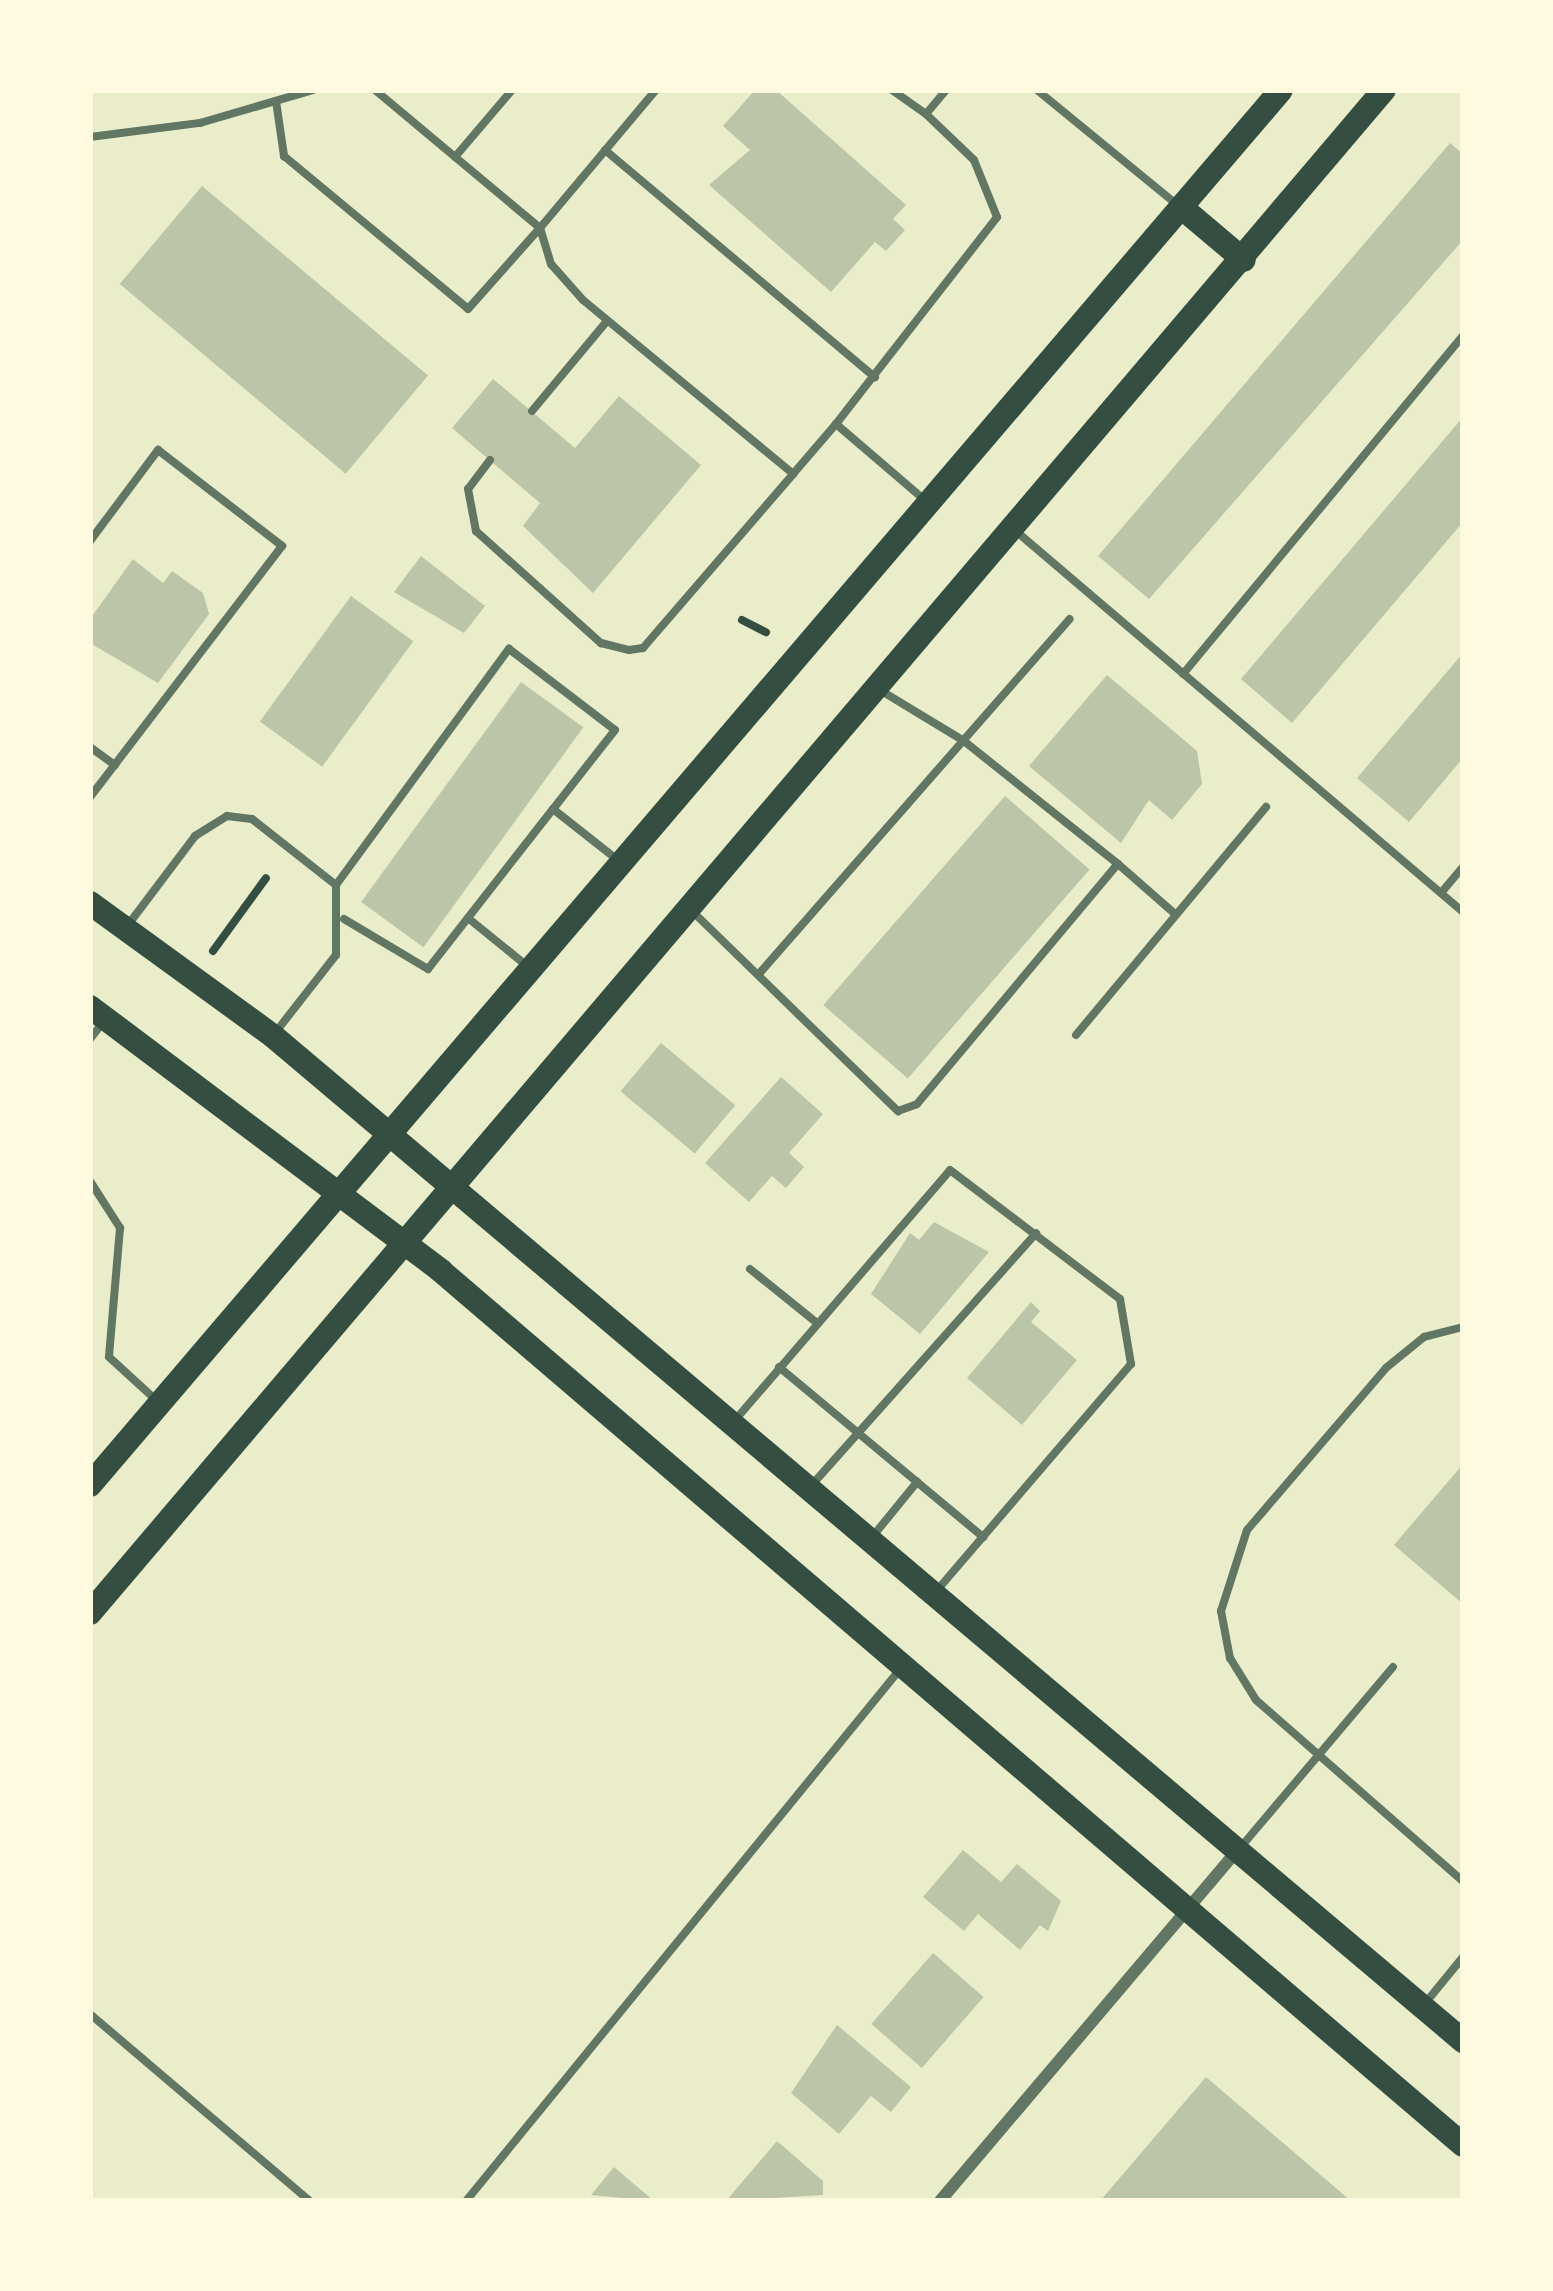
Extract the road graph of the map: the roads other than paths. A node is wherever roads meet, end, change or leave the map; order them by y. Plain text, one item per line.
1 (314, 90) edge
2 (374, 90) edge
3 (512, 90) edge
4 (656, 90) edge
5 (892, 90) edge
6 (946, 90) edge
7 (1037, 90) edge
8 (1281, 90) edge
9 (1384, 90) edge
10 (276, 100) junction
11 (926, 114) junction
12 (90, 137) edge
13 (605, 150) junction
14 (455, 157) junction
15 (1180, 208) junction
16 (540, 228) junction
17 (1244, 260) junction
18 (607, 321) junction
19 (1463, 336) edge
20 (875, 377) junction
21 (532, 411) dead end
22 (836, 424) junction
23 (490, 460) dead end
24 (793, 474) junction
25 (928, 502) junction
26 (1015, 530) junction
27 (90, 541) edge
28 (1070, 619) dead end
29 (1184, 674) junction
30 (878, 689) junction
31 (964, 741) junction
32 (90, 746) edge
33 (115, 765) junction
34 (90, 797) edge
35 (1266, 807) dead end
36 (553, 809) junction
37 (621, 863) junction
38 (1118, 863) junction
39 (1463, 867) edge
40 (336, 885) junction
41 (1441, 893) junction
42 (90, 902) edge
43 (690, 909) junction
44 (1463, 912) edge
45 (1174, 913) junction
46 (468, 918) junction
47 (344, 920) junction
48 (125, 928) junction
49 (529, 968) junction
50 (758, 975) junction
51 (95, 1022) edge
52 (1076, 1035) dead end
53 (273, 1036) junction
54 (385, 1132) junction
55 (90, 1181) edge
56 (452, 1186) junction
57 (332, 1192) junction
58 (1036, 1233) junction
59 (404, 1242) junction
60 (750, 1269) dead end
61 (816, 1322) junction
62 (1463, 1327) edge
63 (779, 1367) junction
64 (158, 1402) junction
65 (732, 1424) junction
66 (861, 1435) junction
67 (917, 1482) junction
68 (90, 1485) edge
69 (809, 1489) junction
70 (982, 1537) junction
71 (870, 1540) junction
72 (933, 1594) junction
73 (90, 1613) edge
74 (1394, 1666) dead end
75 (901, 1668) junction
76 (1316, 1756) junction
77 (1239, 1850) junction
78 (1463, 1881) edge
79 (1183, 1908) junction
80 (1463, 1957) edge
81 (1422, 2007) junction
82 (90, 2014) edge
83 (1463, 2041) edge
84 (1463, 2145) edge
85 (310, 2201) edge
86 (466, 2201) edge
87 (940, 2201) edge

1 - 10 lane
2 - 14 lane
3 - 14 lane
4 - 13 lane
5 - 11 lane
6 - 11 lane
7 - 15 lane
8 - 15 main road
9 - 17 main road
10 - 12 lane
10 - 16 lane
11 - 20 lane
13 - 16 lane
13 - 20 lane
14 - 16 lane
15 - 17 main road
15 - 25 main road
16 - 18 lane
17 - 26 main road
18 - 21 lane
18 - 24 lane
19 - 29 lane
20 - 22 lane
22 - 24 lane
22 - 25 lane
23 - 24 lane
25 - 37 main road
26 - 29 lane
26 - 30 main road
27 - 33 lane
28 - 31 lane
29 - 41 lane
30 - 31 lane
30 - 43 main road
31 - 38 lane
31 - 50 lane
32 - 33 lane
33 - 34 lane
35 - 45 lane
36 - 37 lane
36 - 40 lane
36 - 46 lane
37 - 49 main road
38 - 45 lane
38 - 50 lane
39 - 41 lane
40 - 47 lane
40 - 48 lane
41 - 44 lane
42 - 48 main road
43 - 50 lane
43 - 56 main road
45 - 52 lane
46 - 47 lane
46 - 49 lane
47 - 53 lane
48 - 53 main road
49 - 54 main road
51 - 57 main road
53 - 54 main road
54 - 56 main road
54 - 57 main road
55 - 64 lane
56 - 59 main road
56 - 65 main road
57 - 59 main road
57 - 64 main road
58 - 61 lane
58 - 66 lane
58 - 70 lane
59 - 73 main road
59 - 75 main road
60 - 61 lane
61 - 63 lane
62 - 76 lane
63 - 65 lane
63 - 66 lane
64 - 68 main road
65 - 69 main road
66 - 67 lane
66 - 69 lane
67 - 70 lane
67 - 71 lane
69 - 71 main road
70 - 72 lane
71 - 72 main road
72 - 77 main road
74 - 76 lane
75 - 79 main road
75 - 86 lane
76 - 77 lane
76 - 78 lane
77 - 79 street
77 - 81 main road
79 - 84 main road
79 - 87 street
80 - 81 lane
81 - 83 main road
82 - 85 lane

